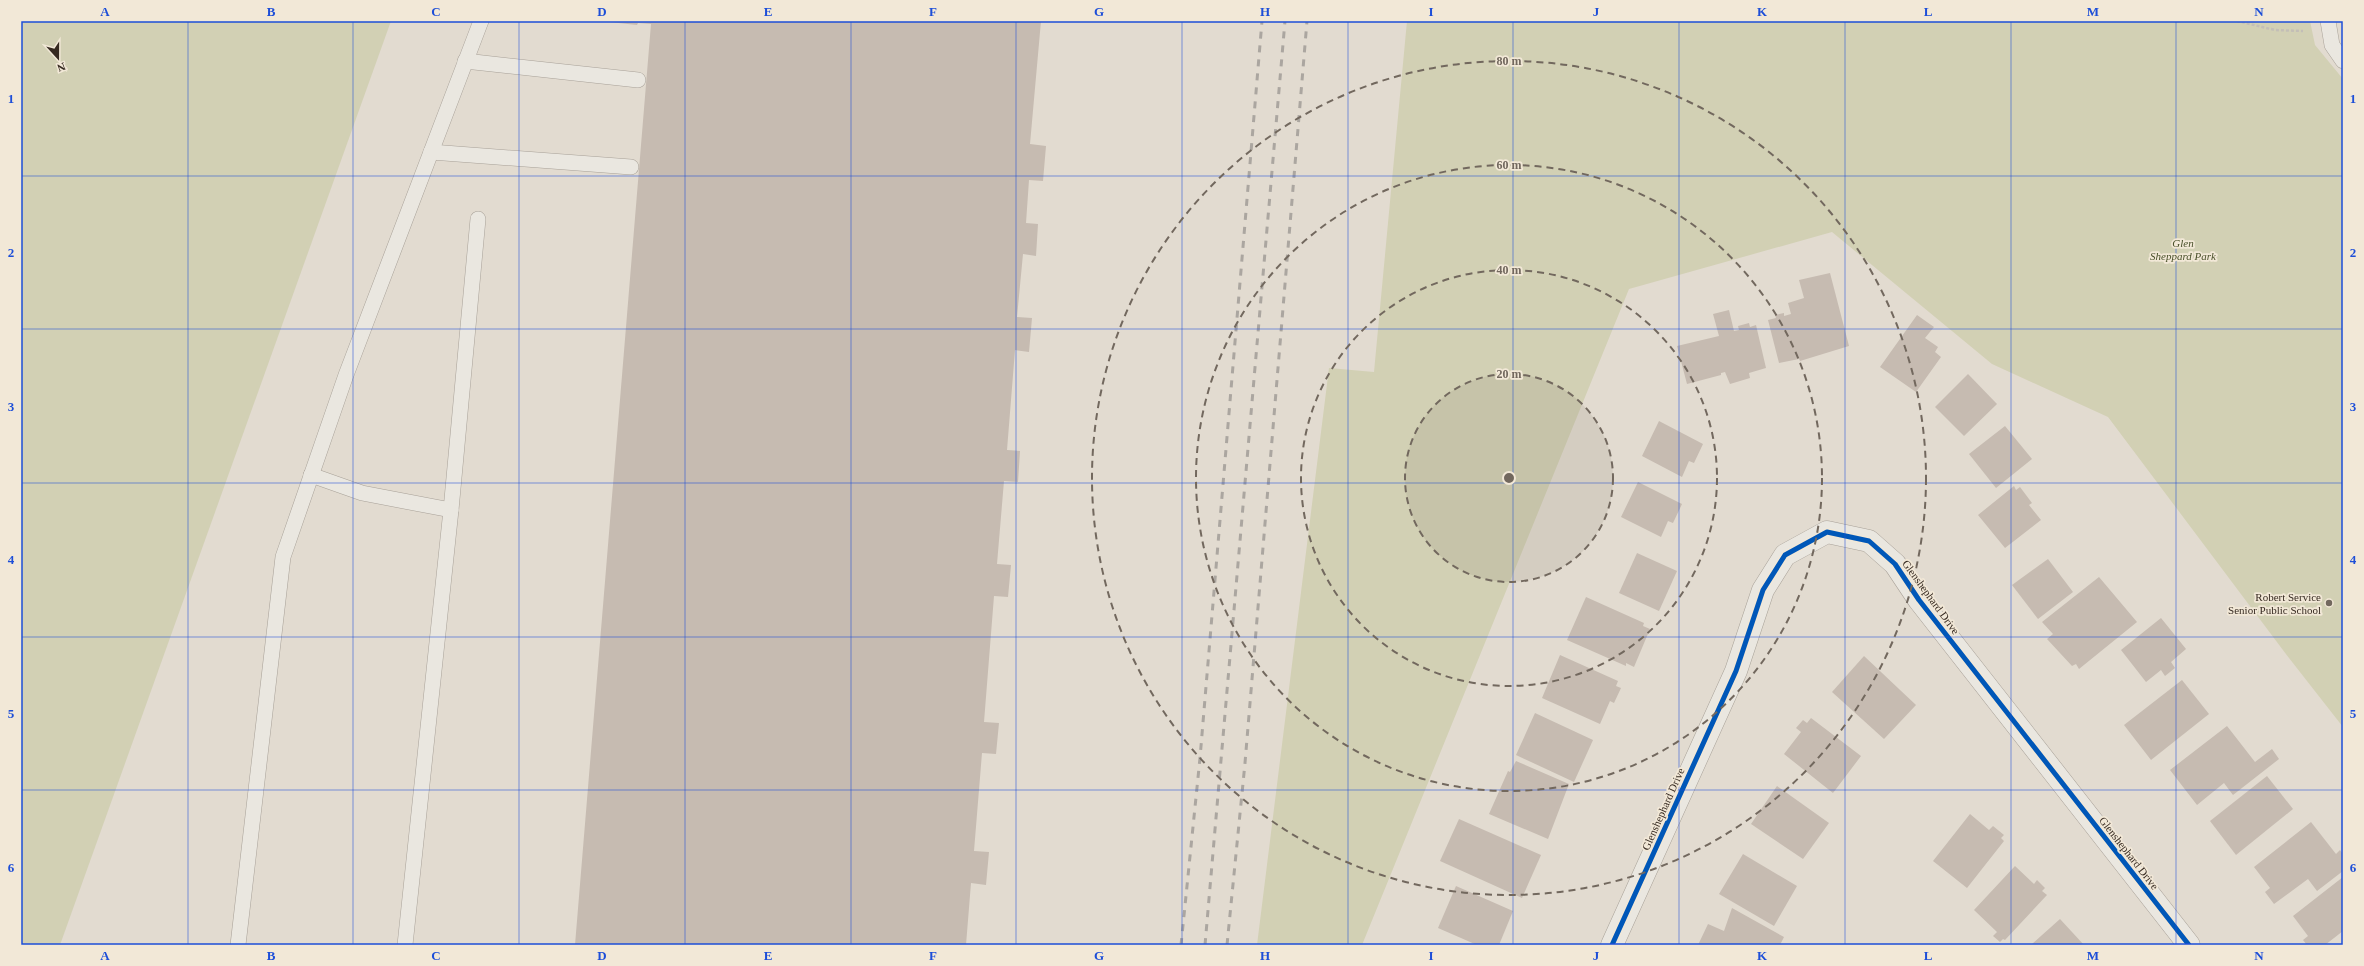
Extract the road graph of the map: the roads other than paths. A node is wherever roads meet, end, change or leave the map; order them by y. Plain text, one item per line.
1 (481, 21) edge
2 (2329, 26) edge
3 (2343, 61) edge
4 (465, 62) junction
5 (638, 80) dead end
6 (431, 152) junction
7 (631, 167) dead end
8 (478, 219) dead end
9 (312, 475) junction
10 (451, 510) junction
11 (238, 945) edge
12 (405, 945) edge
13 (1612, 945) edge
14 (2189, 945) edge

1 - 4 lane
2 - 3 lane
4 - 5 lane
4 - 6 lane
6 - 7 lane
6 - 9 lane
8 - 10 lane
9 - 10 lane
9 - 11 lane
10 - 12 lane
13 - 14 street, Glenshephard Drive

